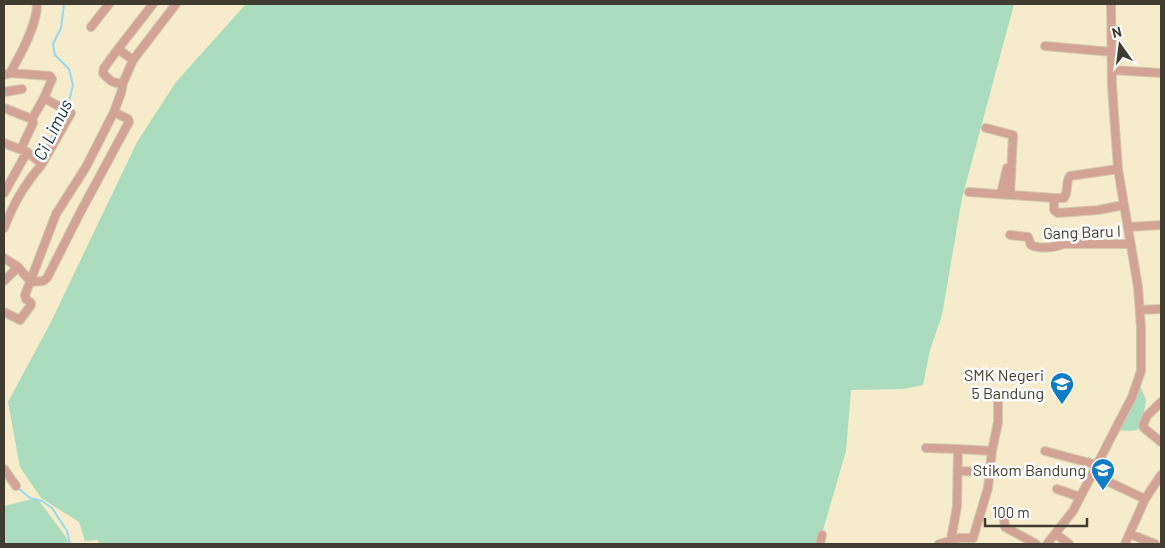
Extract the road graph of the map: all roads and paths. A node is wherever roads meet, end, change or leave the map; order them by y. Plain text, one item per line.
1 (36, 4) edge
2 (109, 4) edge
3 (153, 4) edge
4 (176, 4) edge
5 (1111, 4) edge
6 (90, 27) dead end
7 (1045, 46) dead end
8 (118, 49) junction
9 (1112, 52) junction
10 (132, 60) junction
11 (1112, 70) junction
12 (1161, 73) edge
13 (7, 74) edge
14 (123, 83) junction
15 (22, 89) dead end
16 (4, 92) edge
17 (44, 98) junction
18 (4, 108) edge
19 (114, 112) junction
20 (32, 120) junction
21 (986, 128) dead end
22 (4, 143) edge
23 (24, 151) junction
24 (1011, 153) junction
25 (42, 164) junction
26 (1118, 169) junction
27 (969, 192) dead end
28 (4, 193) edge
29 (1001, 194) junction
30 (1010, 195) junction
31 (1054, 198) junction
32 (1124, 207) junction
33 (1158, 226) edge
34 (4, 228) edge
35 (1129, 229) junction
36 (1010, 236) dead end
37 (1132, 244) junction
38 (4, 258) edge
39 (18, 267) junction
40 (4, 281) edge
41 (31, 282) junction
42 (1161, 309) edge
43 (1140, 310) junction
44 (4, 312) edge
45 (998, 401) dead end
46 (1161, 402) edge
47 (1161, 442) edge
48 (926, 448) dead end
49 (958, 449) junction
50 (992, 451) junction
51 (1045, 451) dead end
52 (1096, 465) junction
53 (4, 469) edge
54 (962, 471) dead end
55 (990, 472) junction
56 (1015, 473) dead end
57 (1092, 474) junction
58 (1161, 475) edge
59 (16, 486) dead end
60 (1057, 489) dead end
61 (1080, 497) junction
62 (1145, 499) junction
63 (1004, 519) dead end
64 (1056, 534) junction
65 (1130, 534) junction
66 (822, 535) dead end
67 (951, 540) junction
68 (975, 541) edge
69 (820, 544) edge
70 (939, 544) edge
71 (1036, 544) edge
72 (1047, 544) edge
73 (1069, 544) edge
74 (1125, 544) edge
75 (1154, 544) edge

1 - 13 street
2 - 6 street
3 - 8 street
4 - 10 street
5 - 9 street
7 - 9 street
8 - 10 street
8 - 14 street
9 - 11 street
10 - 14 street
11 - 12 street
11 - 26 street
13 - 17 street
14 - 19 street
15 - 16 street
17 - 20 street
17 - 25 street
18 - 20 street
19 - 41 street
19 - 41 street
20 - 23 street
21 - 24 street
22 - 23 street
23 - 25 street
23 - 28 street
24 - 29 street
24 - 30 street
25 - 34 street
26 - 31 street
26 - 32 street
27 - 29 street
29 - 30 street
30 - 31 street
31 - 32 street, Gang Baru I
32 - 35 street
33 - 35 street
33 - 35 street
35 - 37 street
36 - 37 street, Gang Baru I
37 - 43 street
38 - 39 street
39 - 40 street
39 - 41 street
41 - 44 street
42 - 43 street
43 - 52 street
45 - 50 street
46 - 47 street
48 - 49 street
49 - 50 street
49 - 67 street
50 - 55 street
51 - 52 street
52 - 57 street
53 - 59 street
54 - 55 street
55 - 56 street
55 - 68 street
57 - 61 street
57 - 62 street
58 - 62 street
60 - 61 street
61 - 64 street
62 - 65 street
63 - 71 street
64 - 72 street
64 - 73 street
65 - 74 street
65 - 75 street
66 - 69 street
67 - 68 street
67 - 70 street

